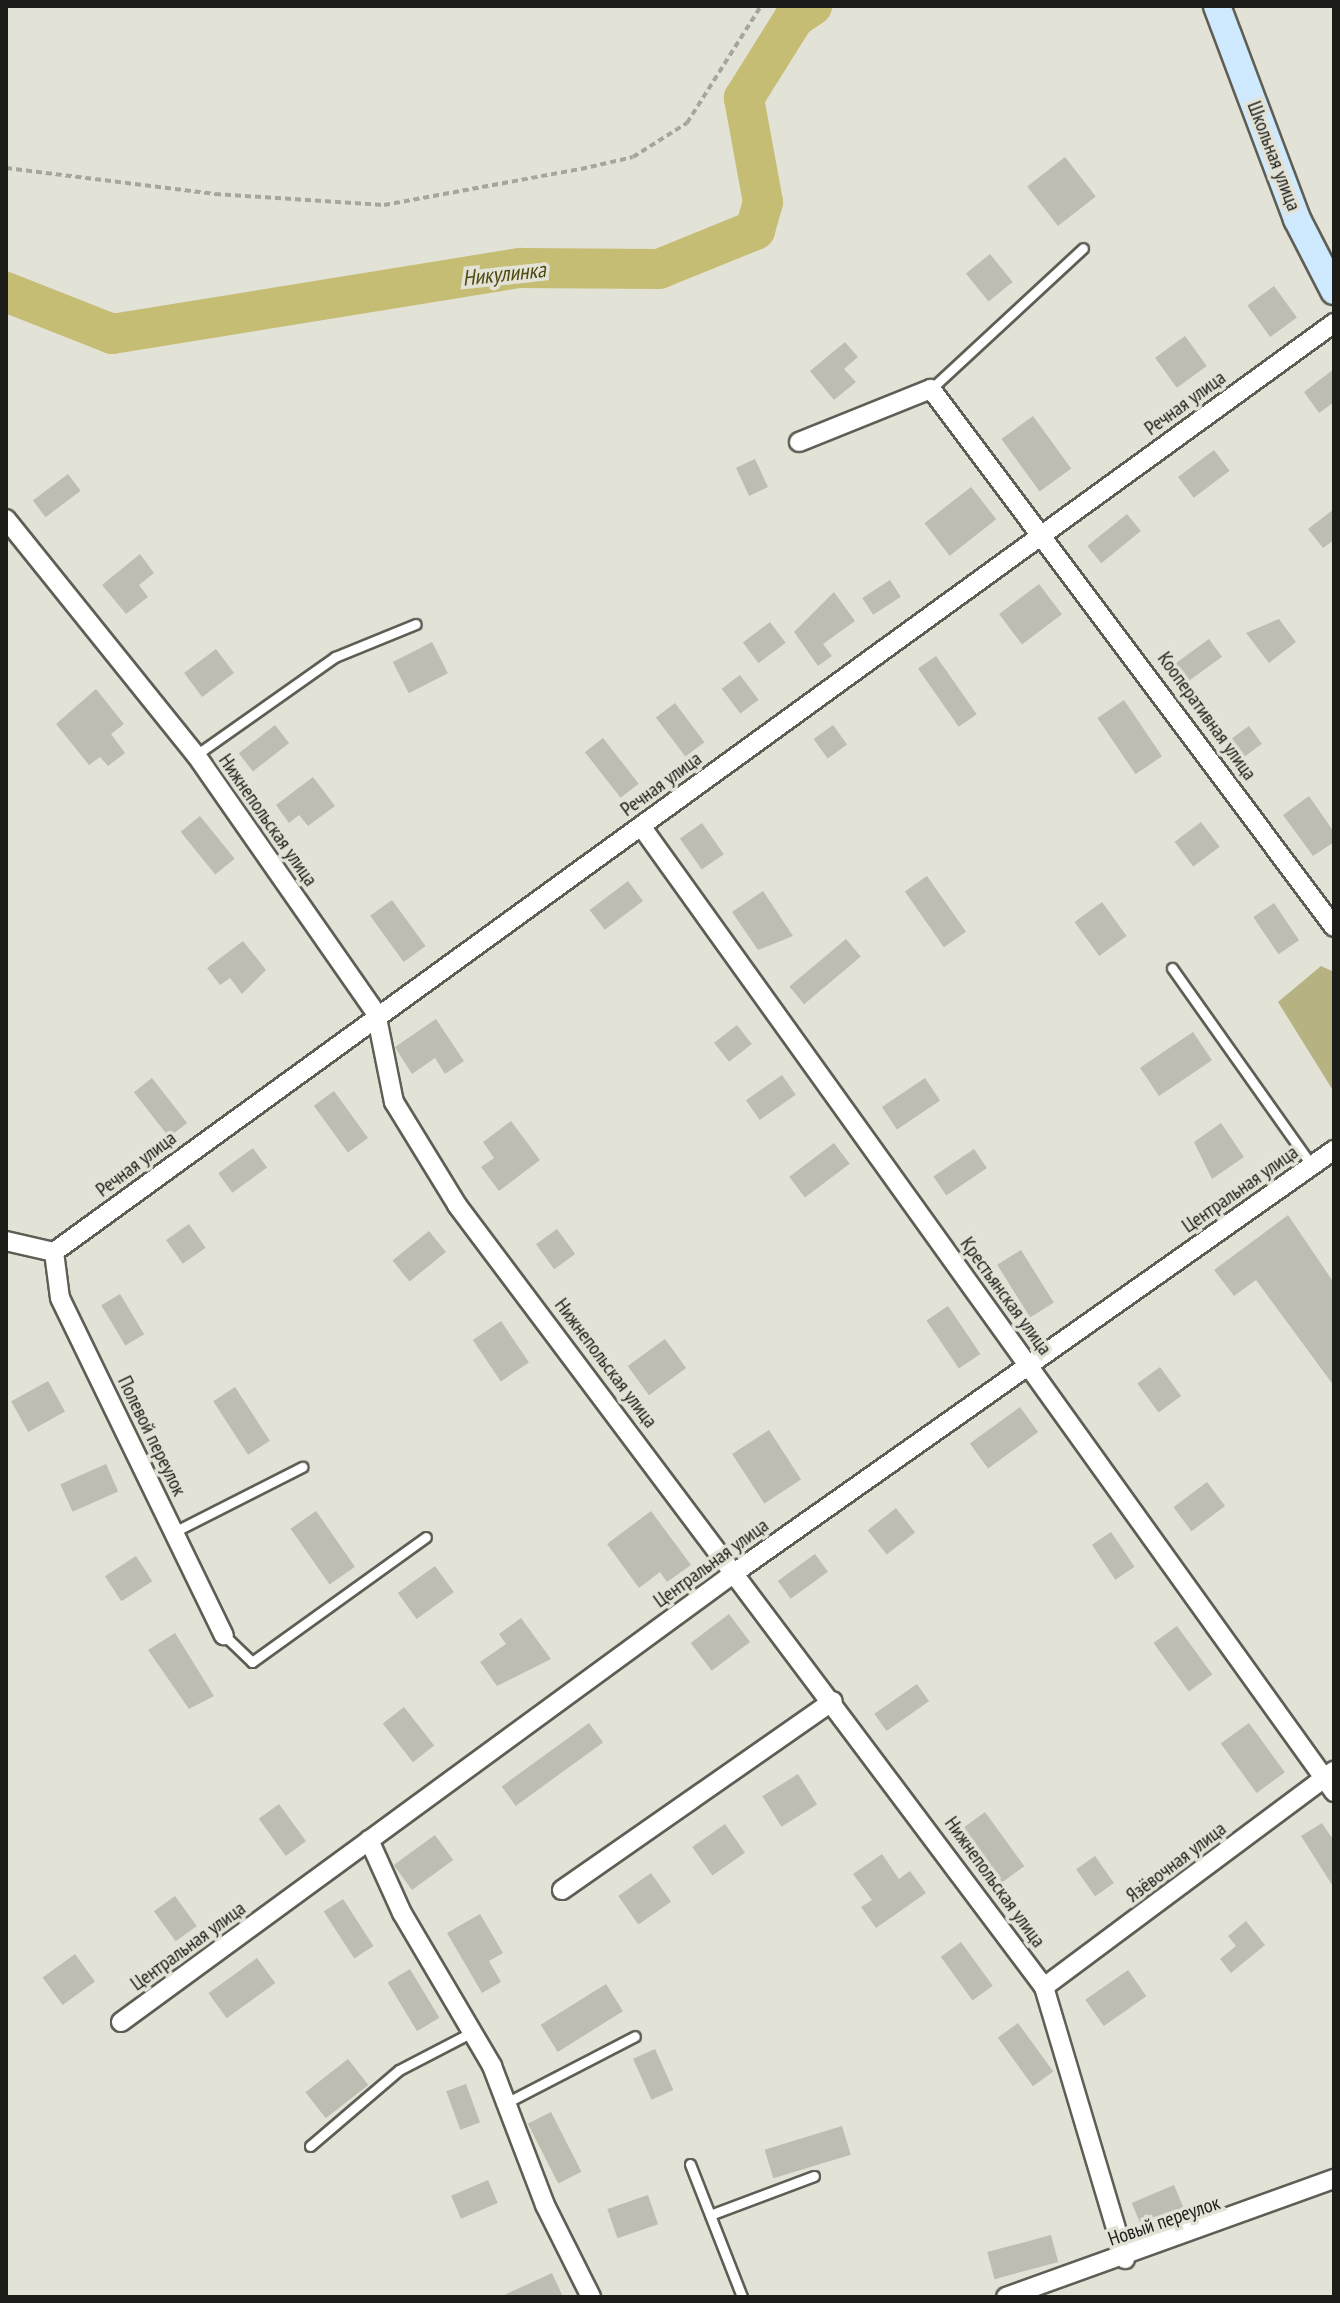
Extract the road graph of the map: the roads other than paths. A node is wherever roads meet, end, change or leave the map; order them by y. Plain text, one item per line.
1 (1220, 12) edge
2 (1083, 248) dead end
3 (1334, 291) edge
4 (1334, 323) edge
5 (931, 389) junction
6 (799, 442) dead end
7 (6, 519) edge
8 (1045, 531) junction
9 (416, 624) dead end
10 (196, 755) junction
11 (641, 826) junction
12 (1334, 927) edge
13 (1172, 968) dead end
14 (376, 1013) junction
15 (1334, 1150) edge
16 (1312, 1166) junction
17 (6, 1241) edge
18 (54, 1252) junction
19 (1028, 1363) junction
20 (302, 1467) dead end
21 (174, 1532) junction
22 (426, 1537) dead end
23 (737, 1571) junction
24 (224, 1635) joint
25 (833, 1701) junction
26 (1331, 1781) edge
27 (369, 1840) junction
28 (562, 1890) dead end
29 (1044, 1987) junction
30 (121, 2022) dead end
31 (472, 2032) junction
32 (635, 2036) dead end
33 (506, 2103) junction
34 (310, 2146) dead end
35 (690, 2164) dead end
36 (814, 2176) dead end
37 (1334, 2179) edge
38 (710, 2215) junction
39 (1125, 2259) junction
40 (591, 2297) edge
41 (742, 2297) edge
42 (1006, 2297) edge

1 - 3 street, Школьная улица
2 - 5 lane
4 - 8 street, Речная улица
5 - 6 street
5 - 8 street, Кооперативная улица
7 - 10 street, Нижнепольская улица
8 - 11 street, Речная улица
8 - 12 street, Кооперативная улица
9 - 10 lane
10 - 14 street, Нижнепольская улица
11 - 14 street, Речная улица
11 - 19 street, Крестьянская улица
13 - 16 lane
14 - 18 street, Речная улица
14 - 23 street, Нижнепольская улица
15 - 16 street, Центральная улица
16 - 19 street, Центральная улица
17 - 18 street
18 - 21 street, Полевой переулок
19 - 23 street, Центральная улица
19 - 26 street, Крестьянская улица
20 - 21 lane
21 - 24 street, Полевой переулок
22 - 24 lane
23 - 25 street, Нижнепольская улица
23 - 27 street, Центральная улица
25 - 28 street
25 - 29 street, Нижнепольская улица
26 - 29 street, Язёвочная улица
27 - 30 street, Центральная улица
27 - 31 street
29 - 39 street, Нижнепольская улица
31 - 33 street
31 - 34 lane
32 - 33 lane
33 - 40 street
35 - 38 lane
36 - 38 lane
37 - 39 street, Новый переулок
38 - 41 lane
39 - 42 street, Новый переулок

